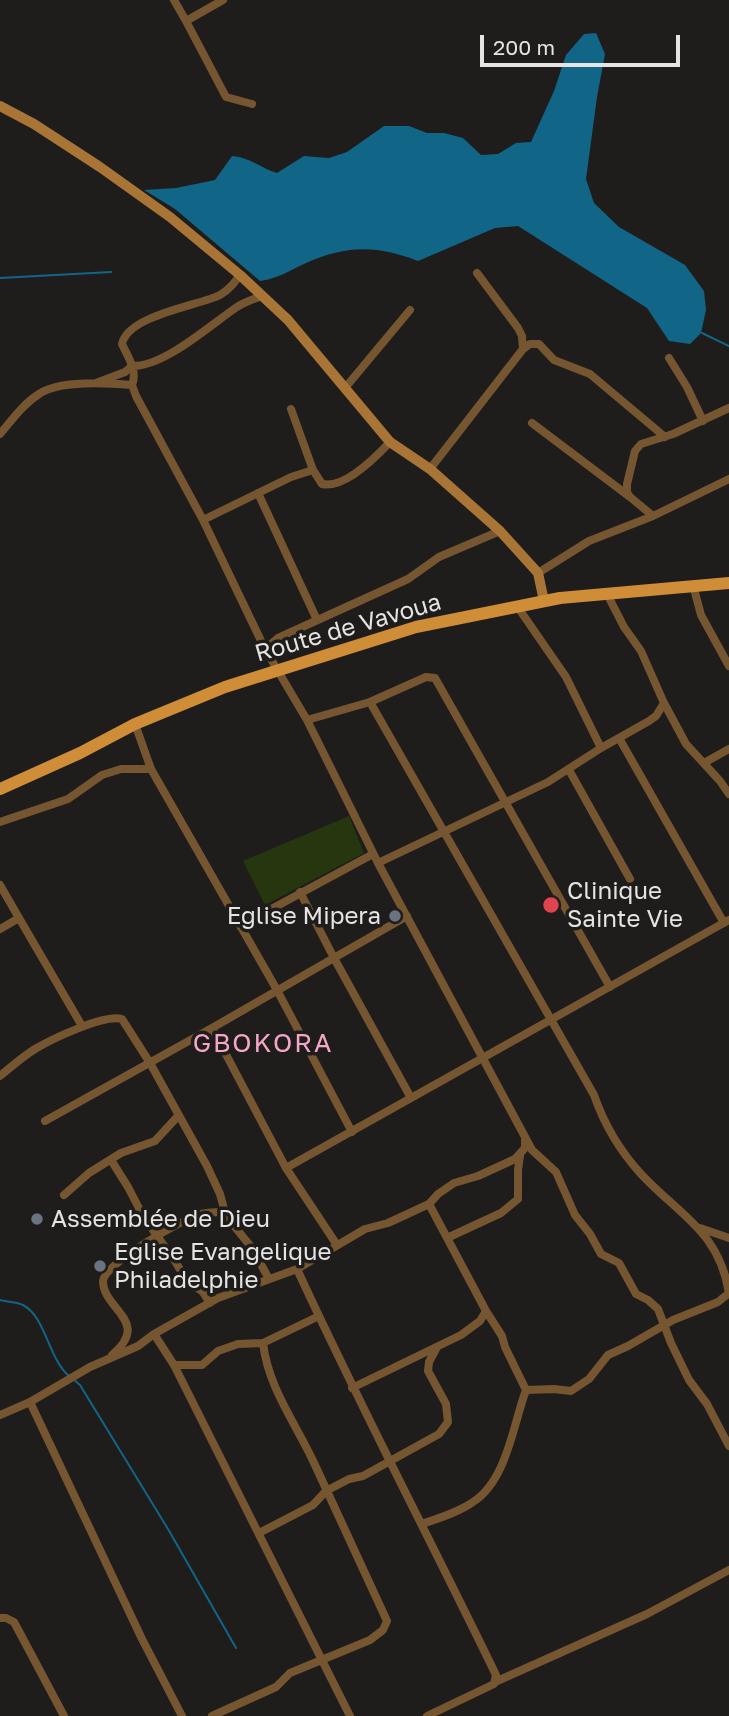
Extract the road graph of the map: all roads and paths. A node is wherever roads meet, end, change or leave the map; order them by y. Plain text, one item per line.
1 (174, 0) edge
2 (223, 0) edge
3 (186, 21) junction
4 (252, 104) dead end
5 (0, 106) edge
6 (477, 274) dead end
7 (240, 275) junction
8 (262, 296) junction
9 (410, 310) dead end
10 (523, 349) junction
11 (669, 358) dead end
12 (132, 366) junction
13 (96, 383) junction
14 (132, 385) junction
15 (345, 388) junction
16 (729, 408) edge
17 (291, 409) dead end
18 (703, 421) junction
19 (532, 423) dead end
20 (0, 434) edge
21 (664, 437) junction
22 (390, 442) junction
23 (430, 469) junction
24 (313, 470) junction
25 (729, 479) edge
26 (258, 493) junction
27 (630, 497) junction
28 (653, 516) junction
29 (203, 520) junction
30 (500, 531) junction
31 (538, 573) junction
32 (729, 583) edge
33 (693, 585) junction
34 (606, 593) junction
35 (544, 601) junction
36 (517, 606) junction
37 (317, 620) junction
38 (265, 649) junction
39 (729, 666) edge
40 (278, 669) junction
41 (370, 702) junction
42 (664, 704) junction
43 (307, 720) junction
44 (135, 724) junction
45 (619, 738) junction
46 (601, 748) junction
47 (729, 749) edge
48 (704, 762) junction
49 (151, 769) junction
50 (569, 770) junction
51 (0, 789) edge
52 (729, 794) edge
53 (505, 804) junction
54 (0, 822) edge
55 (444, 832) junction
56 (373, 854) junction
57 (378, 863) junction
58 (630, 879) dead end
59 (0, 884) edge
60 (300, 892) junction
61 (407, 916) junction
62 (19, 918) junction
63 (726, 922) edge
64 (240, 926) junction
65 (0, 929) edge
66 (334, 958) junction
67 (610, 987) junction
68 (277, 990) junction
69 (550, 1021) junction
70 (82, 1026) junction
71 (212, 1028) junction
72 (483, 1057) junction
73 (150, 1063) junction
74 (0, 1076) edge
75 (411, 1098) junction
76 (178, 1116) junction
77 (45, 1121) dead end
78 (352, 1132) junction
79 (524, 1135) junction
80 (520, 1156) junction
81 (111, 1160) junction
82 (286, 1168) junction
83 (64, 1195) dead end
84 (429, 1204) junction
85 (225, 1212) junction
86 (700, 1228) junction
87 (155, 1235) junction
88 (447, 1238) junction
89 (729, 1238) edge
90 (337, 1245) junction
91 (297, 1269) junction
92 (270, 1279) junction
93 (210, 1303) junction
94 (486, 1311) junction
95 (319, 1316) junction
96 (664, 1325) junction
97 (155, 1334) junction
98 (263, 1343) junction
99 (437, 1347) junction
100 (102, 1362) junction
101 (174, 1365) junction
102 (352, 1388) junction
103 (526, 1390) junction
104 (30, 1402) junction
105 (0, 1415) edge
106 (729, 1446) edge
107 (391, 1461) junction
108 (326, 1491) junction
109 (422, 1524) junction
110 (259, 1533) junction
111 (729, 1570) edge
112 (0, 1618) edge
113 (321, 1660) junction
114 (495, 1682) junction
115 (64, 1716) edge
116 (182, 1716) edge
117 (212, 1716) edge
118 (350, 1716) edge
119 (427, 1716) edge

1 - 3 street
2 - 3 street
3 - 4 street
5 - 7 street
6 - 10 street
7 - 8 street
7 - 12 street
8 - 12 street
8 - 15 street
9 - 15 street
10 - 21 street
10 - 23 street
11 - 18 street
12 - 13 street
12 - 14 street
13 - 14 street
13 - 20 street
14 - 29 street
15 - 22 street
16 - 18 street
17 - 24 street
18 - 21 street
19 - 27 street
21 - 27 street
22 - 23 street
22 - 24 street
23 - 30 street
24 - 26 street
25 - 28 street
26 - 29 street
26 - 37 street
27 - 28 street
28 - 31 street
29 - 38 street
30 - 31 street
30 - 37 street
31 - 35 street
32 - 33 main road, Route de Vavoua
33 - 34 main road, Route de Vavoua
33 - 39 street
34 - 35 main road, Route de Vavoua
34 - 42 street
35 - 36 main road, Route de Vavoua
36 - 40 main road, Route de Vavoua
36 - 46 street
37 - 38 street
38 - 40 street
40 - 43 street
40 - 44 main road, Route de Vavoua
41 - 43 street
41 - 53 street
41 - 55 street
42 - 45 street
42 - 48 street
43 - 56 street
44 - 49 street
44 - 51 main road, Route de Vavoua
45 - 46 street
45 - 63 street
46 - 50 street
47 - 48 street
48 - 52 street
49 - 54 street
49 - 64 street
50 - 53 street
50 - 58 street
53 - 55 street
53 - 67 street
55 - 57 street
55 - 69 street
56 - 57 street
56 - 60 street
57 - 61 street
59 - 62 street
60 - 64 street
60 - 66 street
61 - 66 street
61 - 72 street
62 - 65 street
62 - 70 street
63 - 67 street
64 - 68 street
66 - 68 street
66 - 75 street
67 - 69 street
68 - 71 street
68 - 78 street
69 - 72 street
69 - 86 street
70 - 73 street
70 - 74 street
71 - 73 street
71 - 82 street
72 - 75 street
72 - 79 street
73 - 76 street
73 - 77 street
75 - 78 street
76 - 81 street
76 - 85 street
78 - 82 street
79 - 80 street
79 - 96 street
80 - 84 street
80 - 88 street
81 - 83 street
81 - 87 street
82 - 90 street
84 - 88 street
84 - 90 street
85 - 87 street
85 - 92 street
86 - 89 street
86 - 96 street
87 - 93 street
87 - 100 street
88 - 94 street
90 - 91 street
91 - 92 street
91 - 95 street
92 - 93 street
93 - 97 street
94 - 99 street
94 - 103 street
95 - 98 street
95 - 102 street
96 - 103 street
96 - 106 street
97 - 100 street
97 - 101 street
98 - 101 street
98 - 108 street
99 - 102 street
99 - 107 street
100 - 104 street
101 - 110 street
102 - 107 street
103 - 109 street
104 - 105 street
104 - 116 street
107 - 108 street
107 - 109 street
108 - 110 street
108 - 113 street
109 - 114 street
110 - 113 street
111 - 114 street
112 - 115 street
113 - 117 street
113 - 118 street
114 - 119 street

